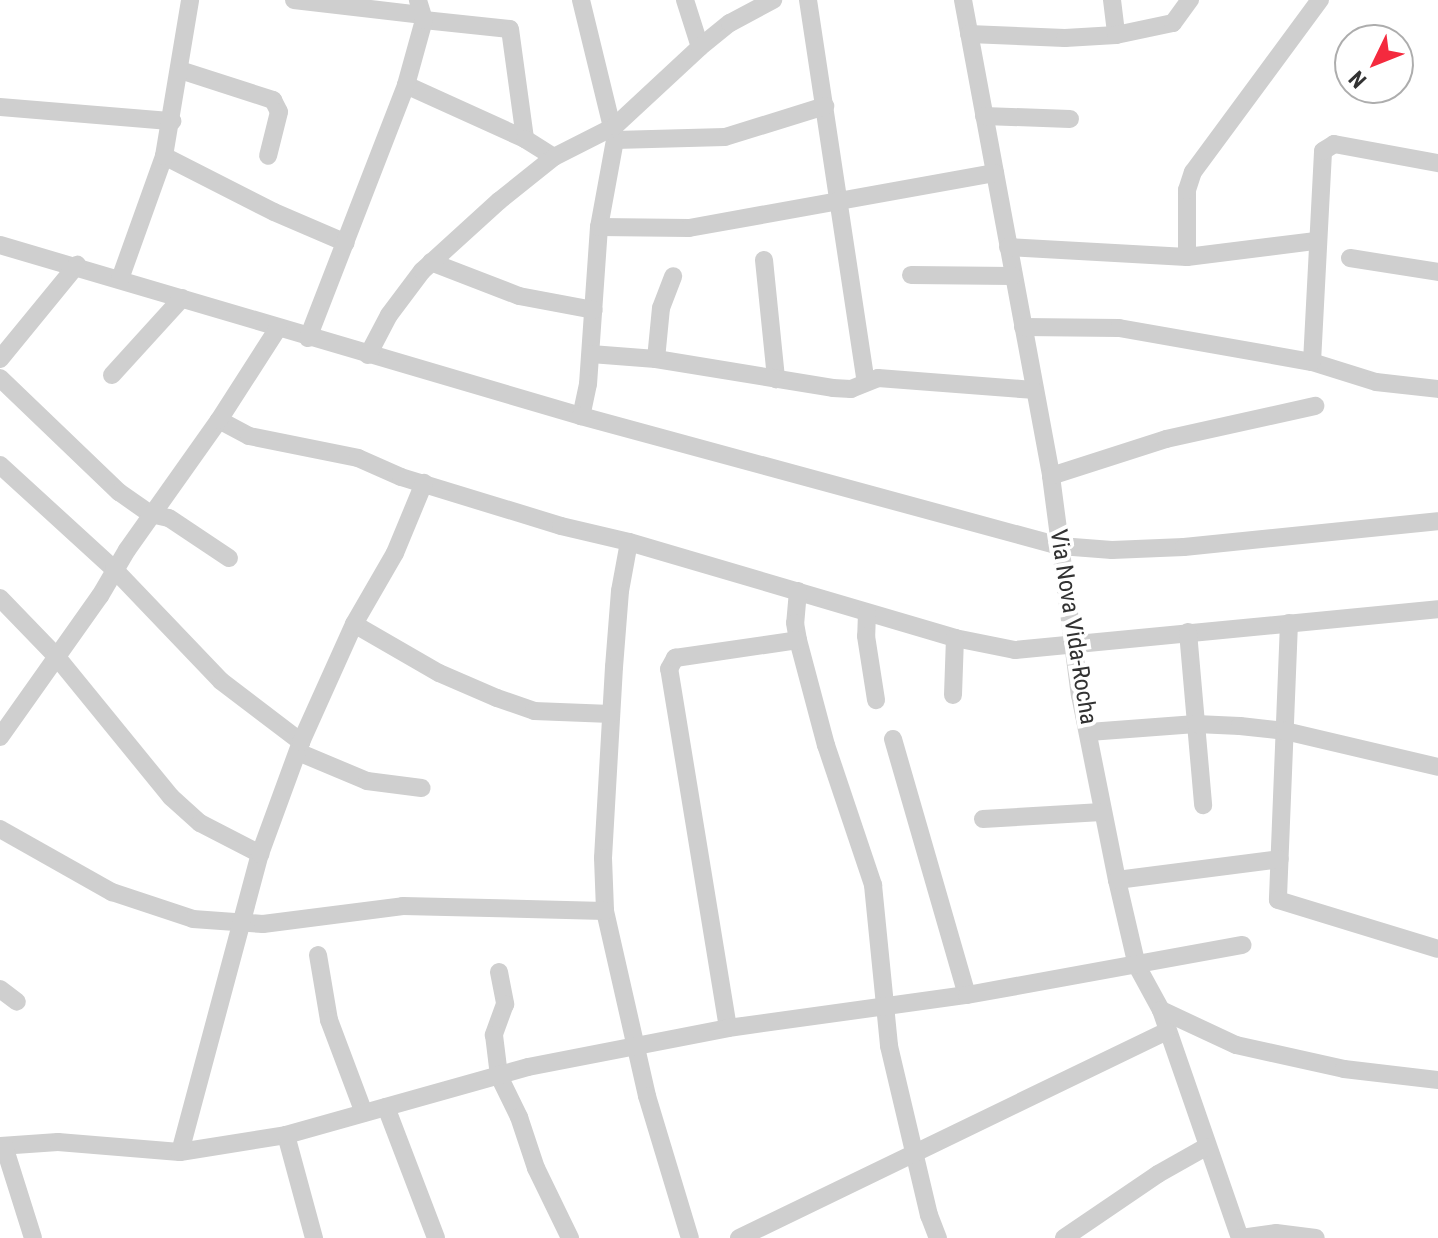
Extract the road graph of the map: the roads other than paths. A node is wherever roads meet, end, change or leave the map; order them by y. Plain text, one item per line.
1 (190, 0) edge
2 (294, 0) edge
3 (581, 0) edge
4 (685, 0) edge
5 (773, 0) edge
6 (808, 0) edge
7 (963, 0) edge
8 (1112, 0) edge
9 (1190, 0) edge
10 (1320, 0) edge
11 (421, 12) edge
12 (969, 34) junction
13 (1116, 35) junction
14 (700, 47) junction
15 (180, 70) junction
16 (406, 85) junction
17 (825, 106) junction
18 (0, 107) edge
19 (984, 116) junction
20 (1070, 119) dead end
21 (172, 121) junction
22 (615, 133) junction
23 (525, 139) junction
24 (164, 156) junction
25 (268, 156) dead end
26 (554, 157) junction
27 (1438, 163) edge
28 (995, 173) junction
29 (840, 203) junction
30 (599, 227) junction
31 (1316, 241) junction
32 (346, 243) junction
33 (0, 245) edge
34 (1008, 247) junction
35 (1187, 257) junction
36 (1350, 258) dead end
37 (764, 260) dead end
38 (431, 262) junction
39 (77, 265) junction
40 (1438, 272) edge
41 (911, 275) dead end
42 (673, 276) dead end
43 (1013, 276) junction
44 (120, 279) junction
45 (182, 298) junction
46 (594, 310) junction
47 (1023, 327) junction
48 (278, 328) junction
49 (308, 338) junction
50 (591, 354) junction
51 (368, 355) junction
52 (0, 359) edge
53 (656, 359) junction
54 (1312, 362) junction
55 (112, 375) dead end
56 (0, 378) edge
57 (776, 379) junction
58 (866, 382) junction
59 (1438, 389) edge
60 (1033, 390) junction
61 (1315, 406) dead end
62 (581, 416) junction
63 (219, 420) junction
64 (0, 465) edge
65 (1051, 476) junction
66 (424, 483) junction
67 (151, 514) junction
68 (1438, 521) edge
69 (629, 542) junction
70 (1060, 546) junction
71 (229, 558) dead end
72 (114, 569) junction
73 (798, 591) junction
74 (0, 598) edge
75 (1438, 609) edge
76 (867, 613) junction
77 (1289, 623) junction
78 (354, 624) junction
79 (1188, 632) junction
80 (955, 638) junction
81 (798, 640) junction
82 (1073, 645) junction
83 (56, 656) junction
84 (953, 695) dead end
85 (876, 700) dead end
86 (611, 714) junction
87 (1196, 724) junction
88 (1285, 731) junction
89 (1089, 732) junction
90 (0, 737) edge
91 (893, 739) dead end
92 (300, 747) junction
93 (1438, 767) edge
94 (422, 788) dead end
95 (1203, 805) dead end
96 (1102, 812) junction
97 (983, 819) dead end
98 (0, 829) edge
99 (260, 854) junction
100 (1280, 859) junction
101 (1117, 880) junction
102 (605, 911) junction
103 (241, 922) junction
104 (1243, 945) dead end
105 (1438, 949) edge
106 (318, 955) dead end
107 (1137, 966) junction
108 (499, 972) dead end
109 (0, 989) edge
110 (967, 995) junction
111 (17, 1002) dead end
112 (887, 1007) junction
113 (1161, 1010) junction
114 (728, 1028) junction
115 (1167, 1031) junction
116 (637, 1047) junction
117 (499, 1076) junction
118 (1438, 1077) edge
119 (386, 1107) junction
120 (364, 1113) junction
121 (286, 1135) junction
122 (2, 1146) edge
123 (1206, 1147) junction
124 (180, 1152) junction
125 (914, 1155) junction
126 (751, 1236) edge
127 (33, 1238) edge
128 (314, 1238) edge
129 (436, 1238) edge
130 (570, 1238) edge
131 (690, 1238) edge
132 (938, 1238) edge
133 (1064, 1238) edge
134 (1241, 1238) edge
135 (1316, 1238) edge

1 - 15 street
2 - 11 street
3 - 22 street
4 - 14 street
5 - 14 street
6 - 17 street
7 - 12 street, Via Nova Vida-Rocha
8 - 13 street
9 - 13 street
10 - 35 street
11 - 16 street
11 - 23 street
12 - 13 street
12 - 19 street, Via Nova Vida-Rocha
14 - 22 street
15 - 21 street
15 - 25 street
16 - 23 street
16 - 32 street
17 - 22 street
17 - 29 street
18 - 21 street
19 - 20 street
19 - 28 street, Via Nova Vida-Rocha
21 - 24 street
22 - 26 street
22 - 30 street
23 - 26 street
24 - 32 street
24 - 44 street
26 - 38 street
27 - 31 street
28 - 29 street
28 - 34 street, Via Nova Vida-Rocha
29 - 30 street
29 - 58 street
30 - 46 street
31 - 35 street
31 - 54 street
32 - 49 street
33 - 39 street
34 - 35 street
34 - 43 street, Via Nova Vida-Rocha
36 - 40 street
37 - 57 street
38 - 46 street
38 - 51 street
39 - 44 street
39 - 52 street
41 - 43 street
42 - 53 street
43 - 47 street, Via Nova Vida-Rocha
44 - 45 street
45 - 48 street
45 - 55 street
46 - 50 street
47 - 54 street
47 - 60 street, Via Nova Vida-Rocha
48 - 49 street
48 - 63 street
49 - 51 street
50 - 53 street
50 - 62 street
51 - 62 street
53 - 57 street
54 - 59 street
56 - 67 street
57 - 58 street
58 - 60 street
60 - 65 street, Via Nova Vida-Rocha
61 - 65 street
62 - 70 street
63 - 66 street
63 - 67 street
64 - 72 street
65 - 70 street, Via Nova Vida-Rocha
66 - 69 street
66 - 78 street
67 - 71 street
67 - 72 street
68 - 70 street
69 - 73 street
69 - 86 street
70 - 82 street, Via Nova Vida-Rocha
72 - 83 street
72 - 92 street
73 - 76 street
73 - 81 street
74 - 83 street
75 - 77 street
76 - 80 street
76 - 85 street
77 - 79 street
77 - 88 street
78 - 86 street
78 - 92 street
79 - 82 street
79 - 87 street
80 - 82 street
80 - 84 street
81 - 112 street
81 - 114 street
82 - 89 street, Via Nova Vida-Rocha
83 - 90 street
83 - 99 street
86 - 102 street
87 - 88 street
87 - 89 street
87 - 95 street
88 - 93 street
88 - 100 street
89 - 96 street, Via Nova Vida-Rocha
91 - 110 street
92 - 94 street
92 - 99 street
96 - 97 street
96 - 101 street, Via Nova Vida-Rocha
98 - 103 street
99 - 103 street
100 - 101 street
100 - 105 street
101 - 107 street, Via Nova Vida-Rocha
102 - 103 street
102 - 116 street
103 - 124 street
104 - 107 street
106 - 120 street
107 - 110 street
107 - 113 street, Via Nova Vida-Rocha
108 - 117 street
109 - 111 street
110 - 112 street
112 - 114 street
112 - 125 street
113 - 115 street, Via Nova Vida-Rocha
113 - 118 street
114 - 116 street
115 - 123 street, Via Nova Vida-Rocha
115 - 125 street
116 - 117 street
116 - 131 street
117 - 119 street
117 - 130 street
119 - 120 street
119 - 129 street
120 - 121 street
121 - 124 street
121 - 128 street
122 - 124 street
122 - 127 street
123 - 133 street
123 - 134 street, Via Nova Vida-Rocha
125 - 126 street
125 - 132 street
134 - 135 street

